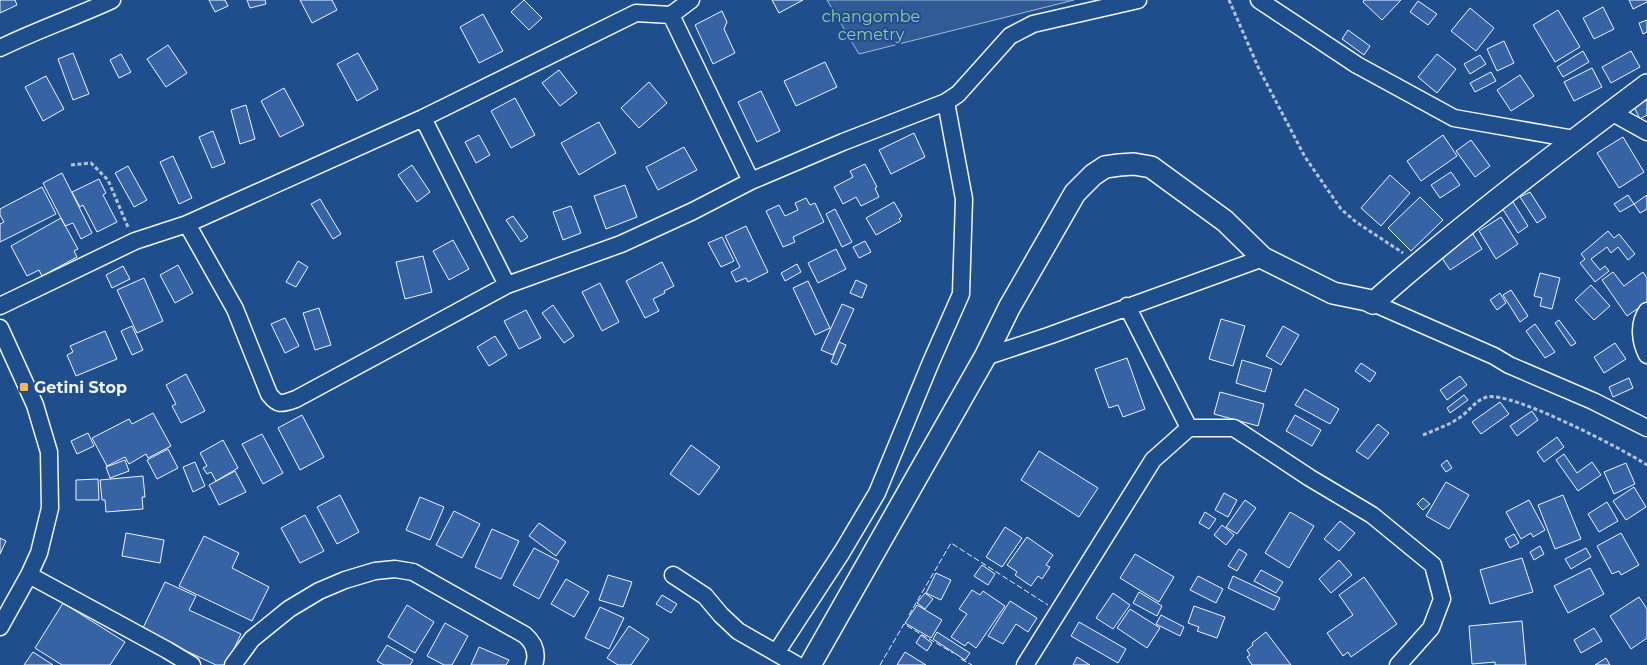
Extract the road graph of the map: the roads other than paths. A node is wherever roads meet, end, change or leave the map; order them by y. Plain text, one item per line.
1 (112, 0) edge
2 (691, 0) edge
3 (1138, 0) edge
4 (1259, 0) edge
5 (632, 7) edge
6 (671, 15) junction
7 (0, 48) edge
8 (1647, 85) edge
9 (946, 102) junction
10 (1611, 112) junction
11 (423, 118) junction
12 (1647, 132) edge
13 (1574, 140) junction
14 (752, 181) junction
15 (187, 224) junction
16 (1263, 258) junction
17 (507, 285) junction
18 (1373, 303) junction
19 (0, 306) edge
20 (1127, 306) junction
21 (1647, 310) edge
22 (0, 328) edge
23 (1647, 355) edge
24 (985, 357) junction
25 (1189, 428) junction
26 (1647, 428) edge
27 (29, 575) junction
28 (673, 575) dead end
29 (0, 627) edge
30 (776, 653) junction
31 (192, 665) edge
32 (233, 665) edge
33 (534, 665) edge
34 (797, 665) edge
35 (810, 665) edge
36 (1025, 665) edge
37 (1398, 665) edge

1 - 7 street
2 - 6 street
3 - 9 street
4 - 13 street
5 - 6 street
5 - 11 street
6 - 14 street
8 - 10 street
9 - 14 street
9 - 30 street
10 - 12 street
10 - 13 street
11 - 15 street
11 - 17 street
13 - 18 street
14 - 17 street
15 - 17 street
15 - 19 street
16 - 18 street
16 - 20 street
16 - 24 street
18 - 26 street
20 - 24 street
20 - 25 street
21 - 23 street
22 - 27 street
24 - 35 street
25 - 36 street
25 - 37 street
27 - 29 street
27 - 31 street
28 - 30 street
30 - 34 street
32 - 33 street

